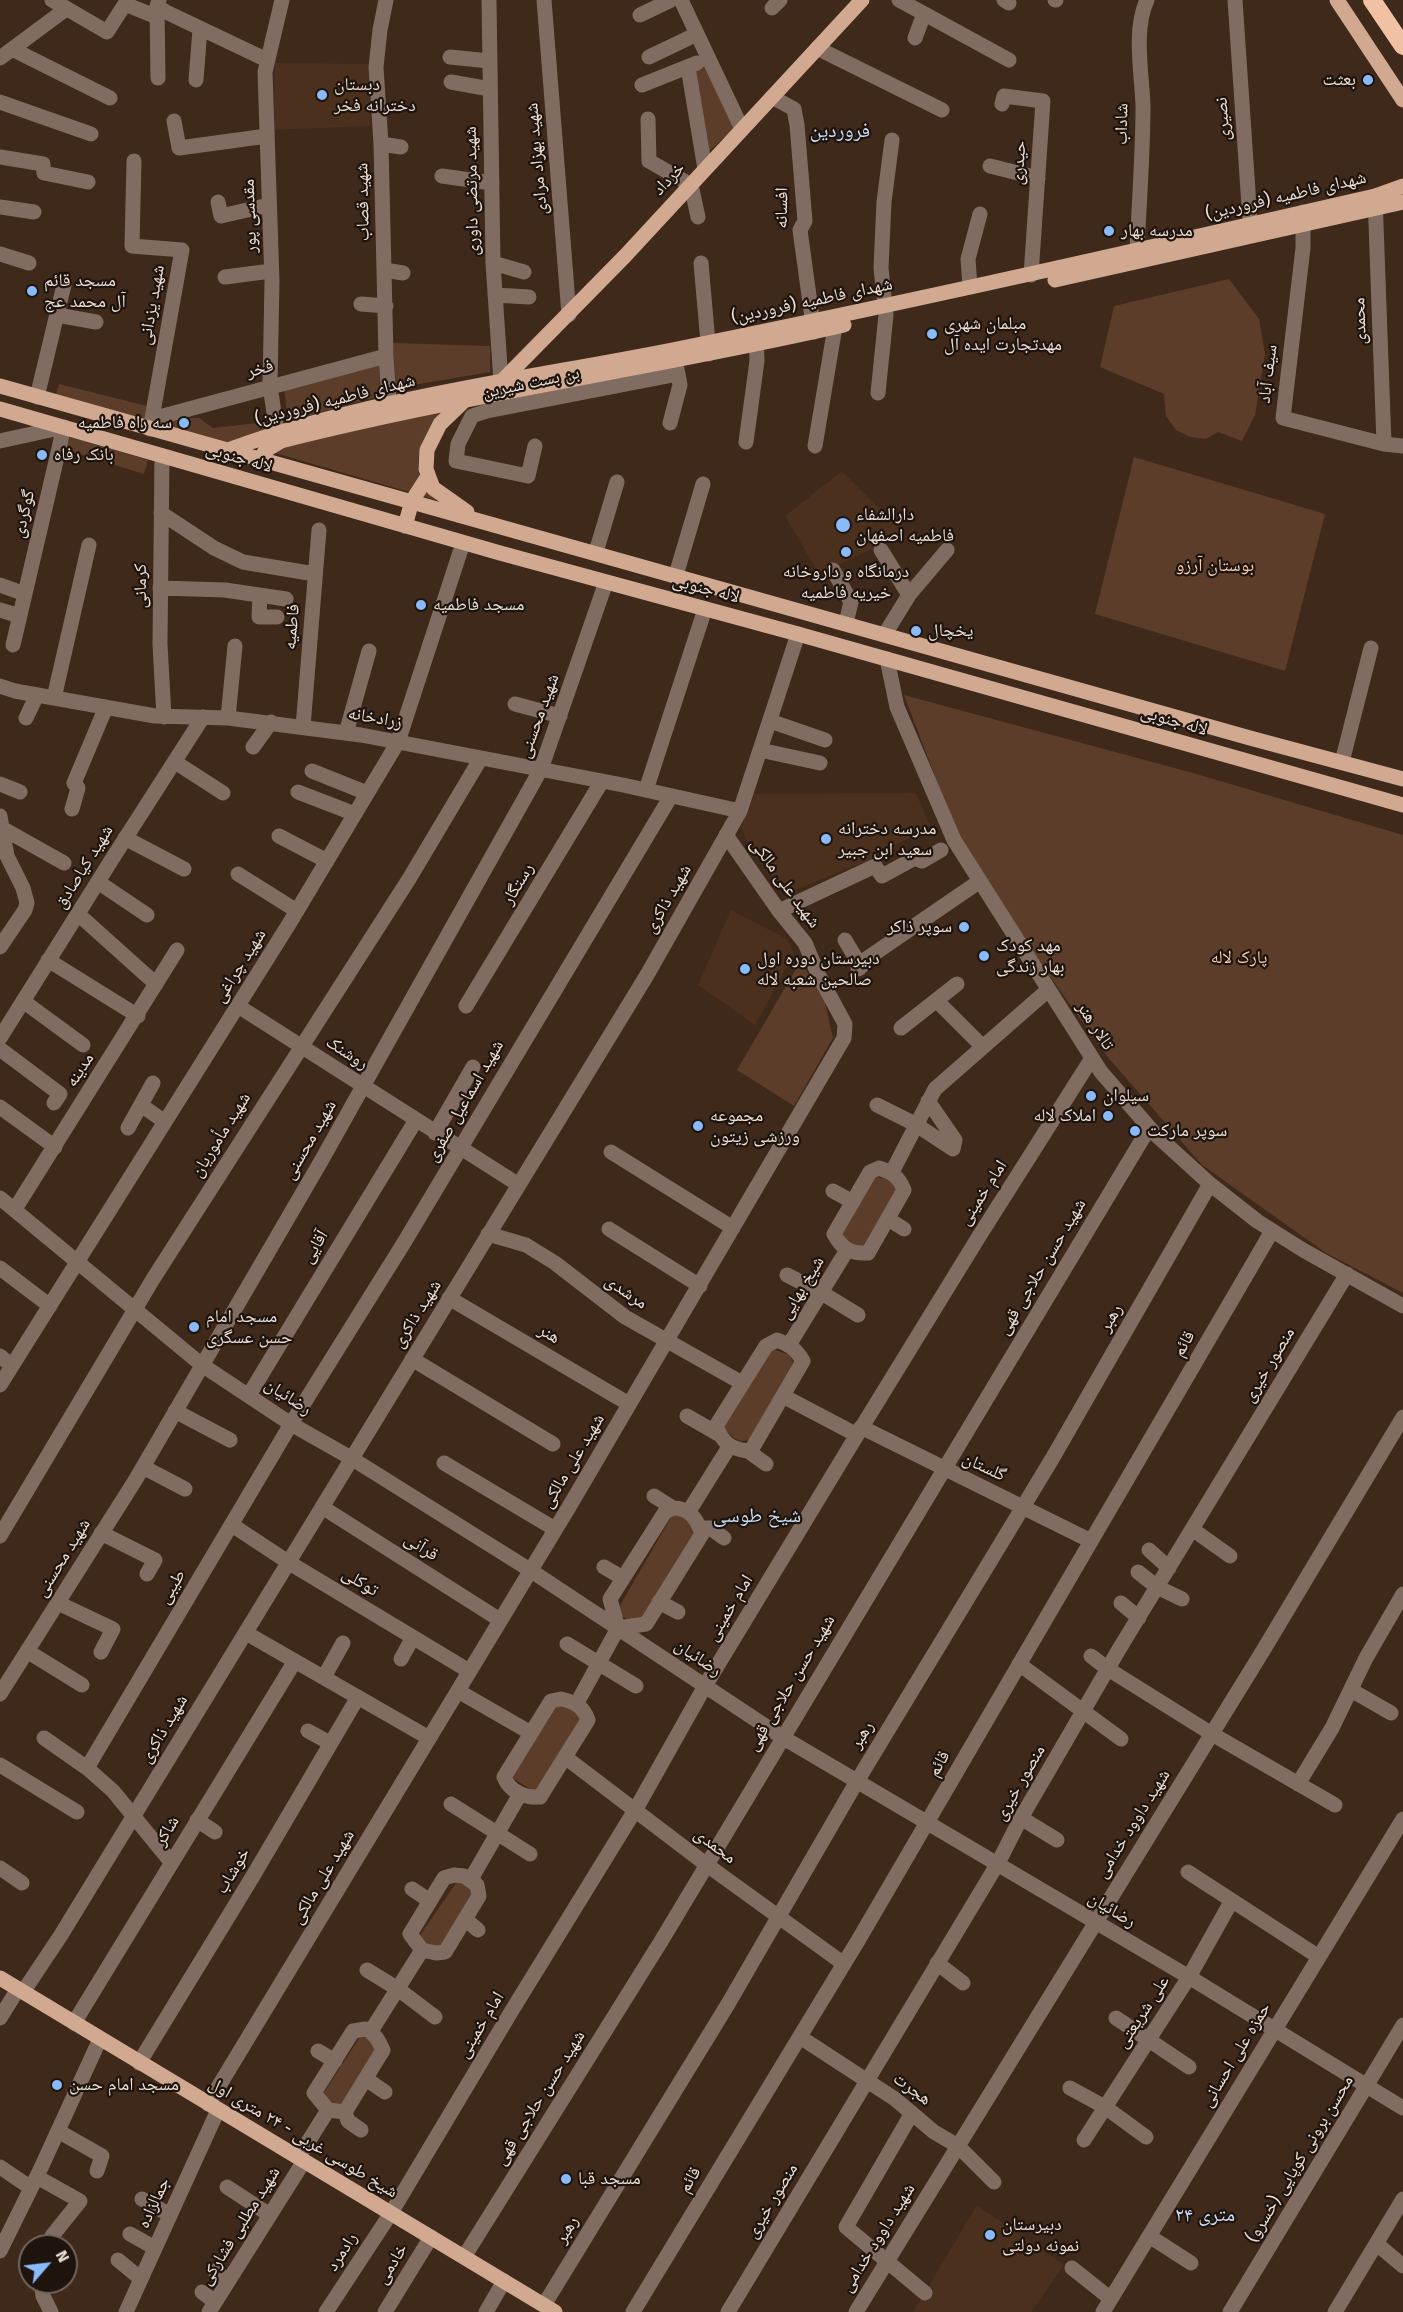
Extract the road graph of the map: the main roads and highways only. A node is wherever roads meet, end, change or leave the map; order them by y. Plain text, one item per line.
1 (862, 0) edge
2 (1337, 0) edge
3 (1372, 0) edge
4 (1403, 46) edge
5 (1403, 100) edge
6 (1403, 186) edge
7 (1375, 202) junction
8 (1403, 202) edge
9 (1251, 230) junction
10 (886, 310) junction
11 (675, 362) junction
12 (501, 382) junction
13 (0, 386) edge
14 (465, 400) junction
15 (0, 409) edge
16 (390, 409) junction
17 (228, 450) junction
18 (260, 459) junction
19 (428, 476) junction
20 (412, 501) junction
21 (477, 519) junction
22 (405, 526) junction
23 (992, 689) junction
24 (1135, 705) junction
25 (1167, 739) junction
26 (1310, 754) junction
27 (1403, 779) edge
28 (1403, 805) edge
29 (0, 1978) edge
30 (550, 2309) edge

1 - 12 main road, خرداد
2 - 5 main road
3 - 4 highway
6 - 7 main road, شهدای فاطمیه (فروردین)
7 - 8 main road, شهدای فاطمیه (فروردین)
7 - 9 main road, شهدای فاطمیه (فروردین)
9 - 10 main road, شهدای فاطمیه (فروردین)
9 - 10 main road, شهدای فاطمیه (فروردین)
10 - 11 main road, شهدای فاطمیه (فروردین)
11 - 12 main road, شهدای فاطمیه (فروردین)
11 - 14 main road, شهدای فاطمیه (فروردین)
12 - 16 main road, شهدای فاطمیه (فروردین)
13 - 17 main road, لاله جنوبی
14 - 16 main road, شهدای فاطمیه (فروردین)
14 - 19 main road
15 - 22 main road, لاله جنوبی
16 - 17 main road, شهدای فاطمیه (فروردین)
16 - 18 main road, شهدای فاطمیه (فروردین)
17 - 18 main road, لاله جنوبی
18 - 20 main road, لاله جنوبی
19 - 20 main road
19 - 21 main road
20 - 21 main road, لاله جنوبی
20 - 22 main road
21 - 24 main road, لاله جنوبی
22 - 23 main road, لاله جنوبی
23 - 24 main road
23 - 25 main road, لاله جنوبی
24 - 26 main road, لاله جنوبی
25 - 26 main road
25 - 28 main road, لاله جنوبی
26 - 27 main road, لاله جنوبی
29 - 30 main road, شیخ طوسی غربی - ۲۴ متری اول

